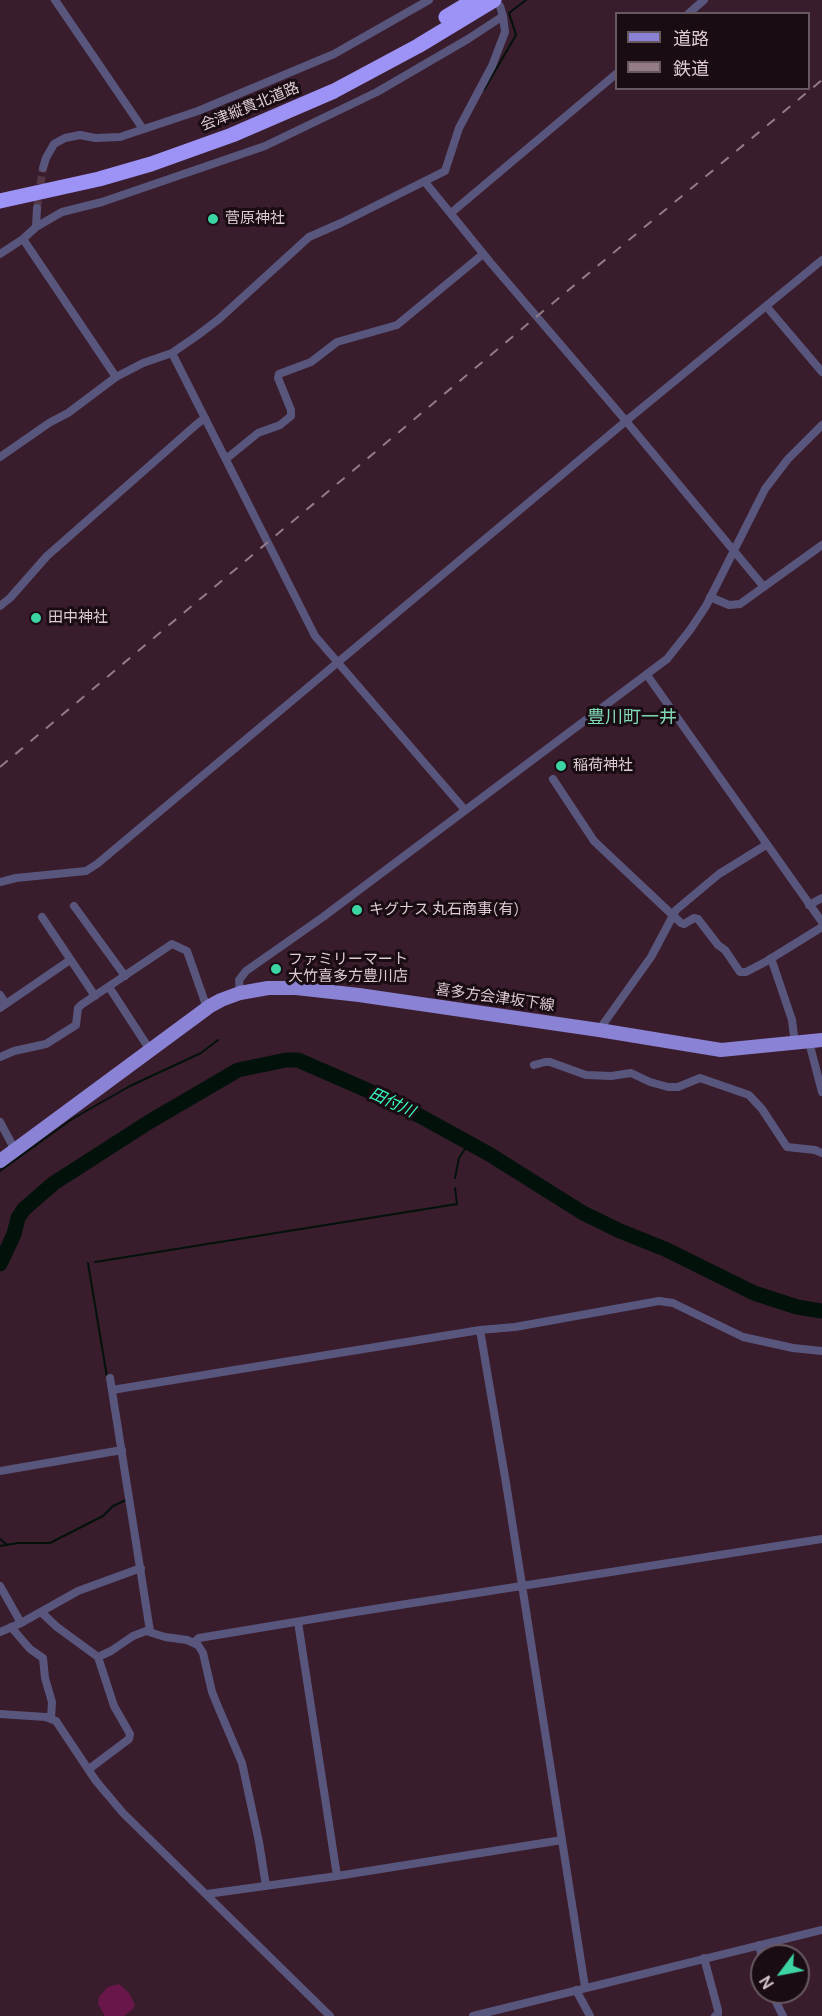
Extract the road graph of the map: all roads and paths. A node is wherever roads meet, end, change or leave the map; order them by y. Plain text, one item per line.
1 (55, 0) edge
2 (429, 0) edge
3 (474, 0) edge
4 (704, 0) edge
5 (497, 3) edge
6 (690, 12) edge
7 (503, 16) junction
8 (615, 75) edge
9 (143, 129) junction
10 (43, 168) tunnel mouth
11 (425, 182) junction
12 (0, 195) edge
13 (0, 201) edge
14 (37, 208) tunnel mouth
15 (451, 213) junction
16 (36, 227) junction
17 (23, 239) junction
18 (0, 254) edge
19 (483, 254) junction
20 (822, 260) edge
21 (766, 306) junction
22 (172, 353) junction
23 (822, 372) edge
24 (116, 377) junction
25 (205, 418) junction
26 (626, 421) junction
27 (822, 425) edge
28 (0, 457) edge
29 (226, 459) junction
30 (822, 544) edge
31 (734, 551) junction
32 (764, 587) junction
33 (710, 597) junction
34 (0, 606) edge
35 (340, 662) junction
36 (646, 675) junction
37 (553, 779) dead end
38 (465, 810) junction
39 (766, 845) junction
40 (0, 882) edge
41 (822, 897) edge
42 (809, 905) junction
43 (74, 906) dead end
44 (672, 915) junction
45 (42, 918) dead end
46 (822, 925) edge
47 (771, 958) junction
48 (70, 960) junction
49 (125, 976) junction
50 (109, 987) junction
51 (240, 993) junction
52 (0, 995) edge
53 (95, 996) junction
54 (3, 1006) edge
55 (207, 1008) junction
56 (599, 1029) junction
57 (809, 1042) edge
58 (150, 1050) junction
59 (0, 1057) edge
60 (534, 1065) dead end
61 (822, 1092) edge
62 (0, 1122) edge
63 (15, 1150) junction
64 (822, 1154) edge
65 (0, 1161) edge
66 (480, 1330) junction
67 (822, 1351) edge
68 (110, 1378) dead end
69 (112, 1390) junction
70 (122, 1450) junction
71 (0, 1471) edge
72 (822, 1539) edge
73 (141, 1569) junction
74 (0, 1586) edge
75 (521, 1586) junction
76 (41, 1612) junction
77 (298, 1622) junction
78 (21, 1623) junction
79 (11, 1627) junction
80 (150, 1631) junction
81 (0, 1632) edge
82 (194, 1641) junction
83 (98, 1657) junction
84 (0, 1714) edge
85 (51, 1718) junction
86 (89, 1769) junction
87 (562, 1840) junction
88 (337, 1876) junction
89 (266, 1886) junction
90 (207, 1894) junction
91 (822, 1930) edge
92 (763, 1944) edge
93 (750, 1947) edge
94 (704, 1958) junction
95 (580, 1988) junction
96 (330, 2016) edge
97 (473, 2016) edge
98 (590, 2016) edge
99 (715, 2016) edge

1 - 9 street
2 - 9 street
3 - 12 highway, 会津縦貫北道路
4 - 6 street
5 - 7 street
5 - 13 highway, 会津縦貫北道路
7 - 11 street
7 - 16 street
8 - 15 street
9 - 10 street
11 - 15 street
11 - 22 street
14 - 16 street
15 - 19 street
16 - 17 street
17 - 18 street
17 - 24 street
19 - 26 street
19 - 29 street
20 - 21 street
21 - 23 street
21 - 26 street
22 - 24 street
22 - 25 street
24 - 28 street
25 - 29 street
25 - 34 street
26 - 31 street
26 - 35 street
27 - 31 street
29 - 35 street
30 - 32 street
31 - 32 street
31 - 33 street
32 - 33 street
33 - 36 street
35 - 38 street
35 - 40 street
36 - 38 street
36 - 39 street
37 - 44 street
38 - 51 street
39 - 42 street
39 - 44 street
41 - 42 street
42 - 46 street
43 - 49 street
44 - 47 street
44 - 56 street
45 - 48 street
46 - 47 street
47 - 57 street
48 - 53 street
48 - 54 street
49 - 50 street
49 - 55 street
50 - 53 street
50 - 58 street
51 - 55 main road, 喜多方会津坂下線
51 - 56 main road, 喜多方会津坂下線
52 - 54 street
53 - 59 street
55 - 58 main road, 喜多方会津坂下線
56 - 57 main road, 喜多方会津坂下線
57 - 61 street
58 - 63 main road, 喜多方会津坂下線
60 - 64 street
62 - 63 street
63 - 65 main road, 喜多方会津坂下線
66 - 67 street
66 - 69 street
66 - 75 street
68 - 69 street
69 - 70 street
70 - 71 street
70 - 73 street
72 - 75 street
73 - 76 street
73 - 80 street
74 - 78 street
75 - 77 street
75 - 87 street
76 - 78 street
76 - 83 street
77 - 82 street
77 - 88 street
78 - 79 street
79 - 81 street
79 - 85 street
80 - 82 street
80 - 83 street
82 - 89 street
83 - 86 street
84 - 85 street
85 - 86 street
86 - 90 street
87 - 88 street
87 - 95 street
88 - 89 street
89 - 90 street
90 - 96 street
91 - 92 street
93 - 94 street
94 - 95 street
94 - 99 street
95 - 97 street
95 - 98 street

